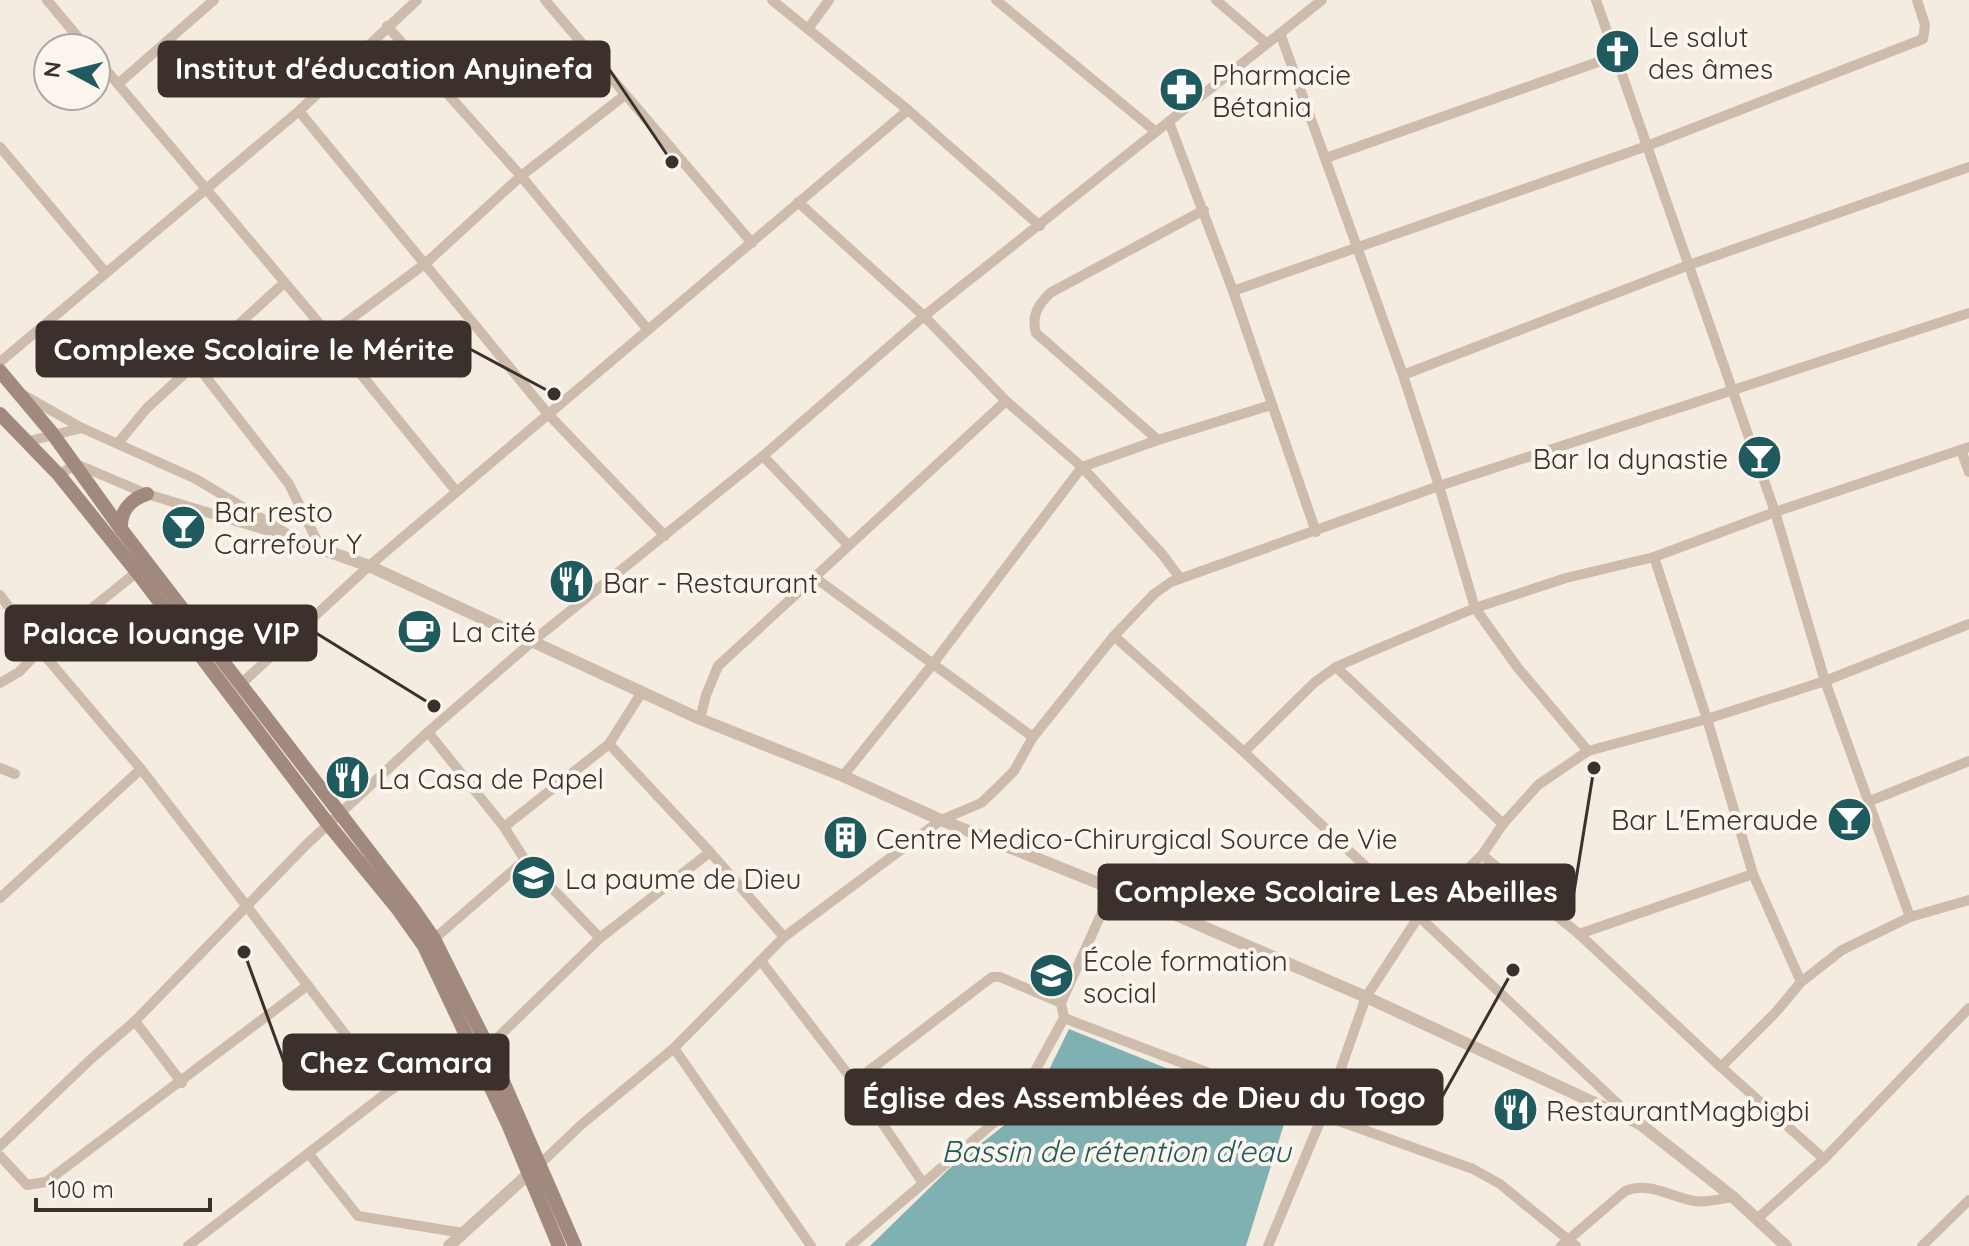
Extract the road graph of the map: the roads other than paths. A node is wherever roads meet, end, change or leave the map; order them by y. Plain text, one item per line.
1 (47, 0) edge
2 (417, 0) edge
3 (545, 0) edge
4 (772, 0) edge
5 (829, 0) edge
6 (996, 0) edge
7 (1216, 0) edge
8 (1322, 0) edge
9 (1596, 0) edge
10 (1917, 0) edge
11 (211, 1) edge
12 (387, 26) junction
13 (808, 29) junction
14 (74, 32) edge
15 (1280, 33) junction
16 (1266, 43) junction
17 (1615, 56) junction
18 (112, 77) edge
19 (118, 84) junction
20 (625, 95) junction
21 (908, 110) junction
22 (299, 111) junction
23 (1169, 122) junction
24 (1155, 131) junction
25 (1647, 146) junction
26 (0, 147) edge
27 (1326, 158) junction
28 (1969, 167) edge
29 (521, 176) junction
30 (206, 189) junction
31 (798, 202) junction
32 (1204, 210) junction
33 (1040, 226) junction
34 (752, 243) junction
35 (1357, 248) junction
36 (426, 263) junction
37 (1689, 265) junction
38 (106, 273) junction
39 (284, 283) junction
40 (1233, 291) junction
41 (1969, 313) edge
42 (924, 316) junction
43 (648, 330) junction
44 (329, 335) junction
45 (0, 362) edge
46 (195, 363) junction
47 (0, 371) edge
48 (1403, 375) junction
49 (17, 391) junction
50 (1733, 391) junction
51 (1006, 401) junction
52 (1271, 405) junction
53 (0, 414) edge
54 (548, 414) junction
55 (82, 428) junction
56 (52, 433) junction
57 (1158, 440) junction
58 (29, 441) junction
59 (118, 443) junction
60 (1965, 448) edge
61 (763, 456) junction
62 (76, 464) junction
63 (1082, 467) junction
64 (1969, 472) edge
65 (59, 475) junction
66 (1439, 486) junction
67 (456, 491) junction
68 (147, 494) junction
69 (1775, 512) junction
70 (121, 529) junction
71 (1316, 532) junction
72 (665, 536) junction
73 (299, 541) junction
74 (848, 545) junction
75 (320, 547) junction
76 (1654, 557) junction
77 (369, 566) junction
78 (137, 572) junction
79 (814, 577) junction
80 (1180, 578) junction
81 (0, 595) edge
82 (1475, 608) junction
83 (1969, 624) edge
84 (1114, 636) junction
85 (534, 640) junction
86 (40, 650) junction
87 (932, 665) junction
88 (1336, 667) junction
89 (1825, 681) junction
90 (0, 683) edge
91 (241, 684) junction
92 (642, 692) junction
93 (700, 719) junction
94 (1707, 719) junction
95 (428, 732) junction
96 (1033, 737) junction
97 (609, 744) junction
98 (1588, 751) junction
99 (1244, 752) junction
100 (1969, 761) edge
101 (0, 768) edge
102 (141, 769) junction
103 (15, 774) dead end
104 (843, 776) junction
105 (1870, 801) junction
106 (335, 820) junction
107 (941, 820) junction
108 (1503, 824) junction
109 (504, 827) junction
110 (710, 852) junction
111 (1482, 855) junction
112 (525, 860) junction
113 (1753, 874) junction
114 (1112, 890) junction
115 (0, 898) edge
116 (1969, 900) edge
117 (246, 907) junction
118 (1419, 916) junction
119 (1910, 917) junction
120 (1579, 934) junction
121 (784, 937) junction
122 (600, 938) junction
123 (434, 939) junction
124 (761, 961) junction
125 (1801, 982) junction
126 (308, 985) junction
127 (1366, 997) junction
128 (1061, 1003) junction
129 (1969, 1008) edge
130 (1064, 1018) junction
131 (135, 1021) junction
132 (469, 1037) junction
133 (488, 1047) junction
134 (674, 1048) junction
135 (1721, 1067) junction
136 (854, 1082) junction
137 (182, 1083) junction
138 (389, 1091) junction
139 (1323, 1115) junction
140 (1640, 1124) junction
141 (0, 1146) edge
142 (309, 1154) junction
143 (0, 1156) edge
144 (1824, 1159) junction
145 (534, 1169) junction
146 (923, 1183) junction
147 (1733, 1197) junction
148 (1969, 1200) edge
149 (1757, 1219) junction
150 (463, 1233) junction
151 (1273, 1244) edge
152 (1569, 1244) edge
153 (188, 1246) edge
154 (449, 1246) edge
155 (559, 1246) edge
156 (575, 1246) edge
157 (811, 1246) edge
158 (850, 1246) edge
159 (1786, 1246) edge
160 (1922, 1246) edge

1 - 14 street
2 - 12 street
3 - 20 street
4 - 13 street
5 - 13 street
6 - 24 street
7 - 16 street
8 - 15 street
9 - 17 street
10 - 25 street
11 - 19 street
12 - 22 street
12 - 29 street
13 - 21 street
15 - 16 street
15 - 27 street
16 - 23 street
17 - 25 street
17 - 27 street
18 - 19 street
19 - 30 street
20 - 29 street
20 - 34 street
21 - 31 street
21 - 33 street
22 - 30 street
22 - 36 street
23 - 24 street
23 - 32 street
24 - 33 street
25 - 35 street
25 - 37 street
26 - 38 street
27 - 35 street
28 - 37 street
29 - 36 street
29 - 43 street
30 - 38 street
30 - 39 street
31 - 34 street
31 - 42 street
32 - 40 street
32 - 57 street
33 - 42 street
34 - 43 street
35 - 40 street
35 - 48 street
36 - 44 street
36 - 54 street
37 - 48 street
37 - 50 street
38 - 45 street
39 - 44 street
39 - 46 street
40 - 52 street
41 - 50 street
42 - 51 street
42 - 61 street
43 - 54 street
44 - 67 street
46 - 59 street
46 - 75 street
47 - 49 main road
48 - 66 street
49 - 55 street
49 - 56 main road
50 - 66 street
50 - 69 street
51 - 63 street
51 - 74 street
52 - 57 street
52 - 71 street
53 - 58 main road
54 - 67 street
54 - 72 street
55 - 56 street
55 - 59 street
56 - 58 street
56 - 62 main road
57 - 63 street
58 - 65 main road
59 - 73 street
60 - 64 street
60 - 69 street
61 - 72 street
61 - 74 street
62 - 65 street
62 - 68 street
62 - 70 main road
63 - 80 street
63 - 87 street
65 - 78 main road
66 - 71 street
66 - 82 street
67 - 77 street
68 - 70 main road
68 - 73 street
69 - 76 street
69 - 89 street
70 - 91 main road
71 - 80 street
72 - 85 street
73 - 75 street
74 - 79 street
75 - 77 street
76 - 82 street
76 - 94 street
77 - 85 street
77 - 91 street
78 - 86 street
78 - 106 main road
79 - 87 street
79 - 93 street
80 - 84 street
81 - 86 street
82 - 88 street
82 - 98 street
83 - 89 street
84 - 96 street
84 - 99 street
85 - 92 street
85 - 95 street
86 - 90 street
86 - 102 street
87 - 96 street
87 - 104 street
88 - 99 street
88 - 108 street
89 - 94 street
89 - 105 street
91 - 106 main road
92 - 93 street
92 - 97 street
93 - 104 street
94 - 98 street
94 - 113 street
95 - 106 street
95 - 109 street
96 - 107 street
97 - 109 street
97 - 110 street
98 - 108 street
99 - 118 street
100 - 105 street
101 - 103 street
102 - 115 street
102 - 117 street
104 - 107 street
105 - 119 street
106 - 117 street
106 - 123 main road
106 - 132 main road
107 - 114 street
107 - 121 street
108 - 111 street
109 - 112 street
110 - 121 street
110 - 122 street
111 - 118 street
111 - 120 street
112 - 122 street
112 - 123 street
113 - 120 street
113 - 125 street
114 - 127 street
114 - 128 street
116 - 119 street
117 - 126 street
117 - 131 street
118 - 127 street
118 - 140 street
119 - 125 street
120 - 135 street
121 - 124 street
122 - 133 street
123 - 133 main road
124 - 134 street
124 - 136 street
125 - 135 street
126 - 137 street
126 - 138 street
127 - 139 street
127 - 140 street
128 - 130 street
128 - 136 street
129 - 144 street
130 - 139 street
130 - 146 street
131 - 137 street
131 - 141 street
132 - 138 street
132 - 145 main road
133 - 145 main road
134 - 145 street
134 - 157 street
135 - 144 street
136 - 146 street
137 - 143 street
138 - 142 street
139 - 151 street
139 - 152 street
140 - 147 street
142 - 150 street
142 - 153 street
144 - 149 street
145 - 150 street
145 - 155 main road
145 - 156 main road
146 - 158 street
147 - 149 street
147 - 152 street
148 - 160 street
149 - 159 street
150 - 154 street

